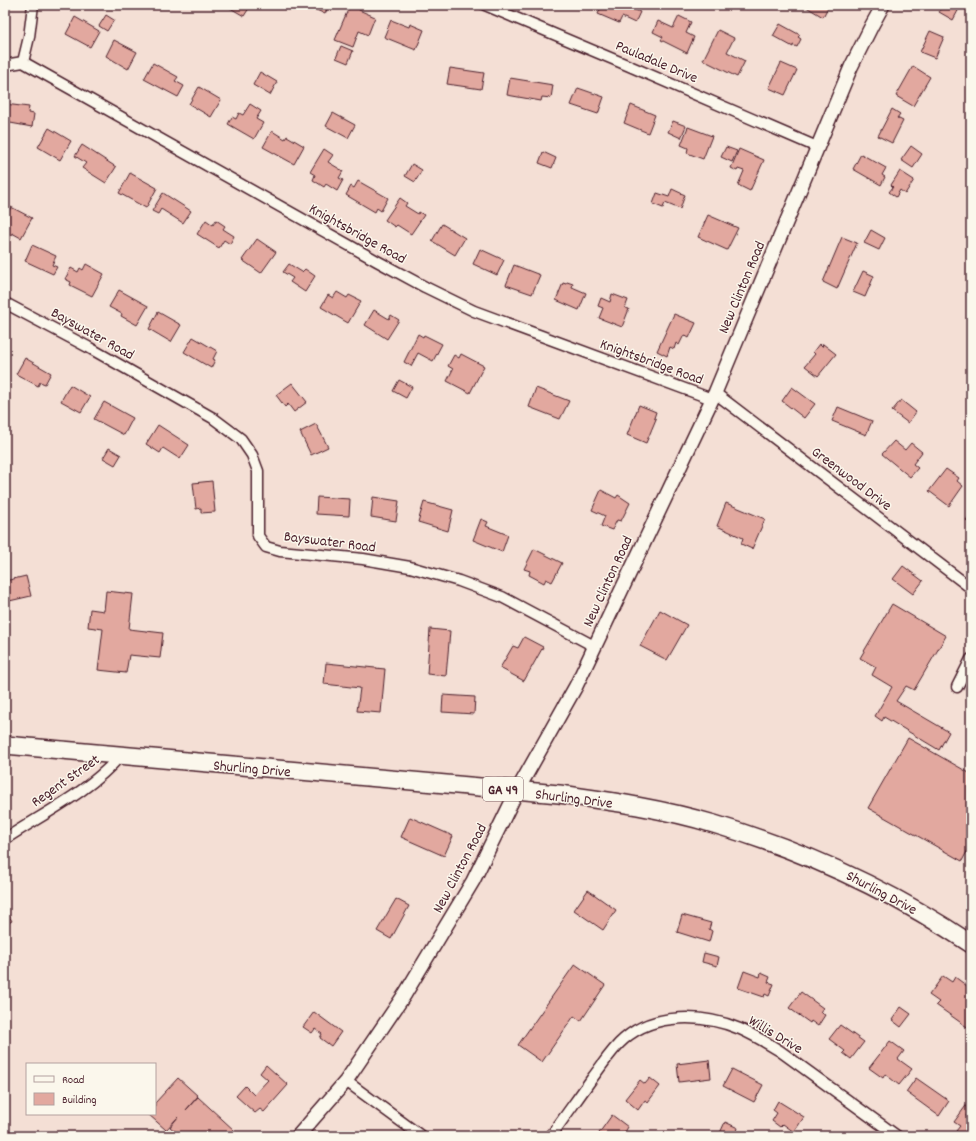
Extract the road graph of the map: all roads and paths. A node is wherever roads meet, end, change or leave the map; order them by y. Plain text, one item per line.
1 (33, 5) edge
2 (486, 5) edge
3 (883, 5) edge
4 (23, 62) junction
5 (5, 65) edge
6 (817, 147) junction
7 (5, 303) edge
8 (713, 396) junction
9 (971, 588) edge
10 (594, 646) junction
11 (971, 659) edge
12 (957, 687) dead end
13 (5, 745) edge
14 (120, 756) junction
15 (517, 791) junction
16 (5, 839) edge
17 (971, 944) edge
18 (346, 1081) junction
19 (298, 1136) edge
20 (421, 1136) edge
21 (551, 1136) edge
22 (897, 1136) edge

1 - 4 street
2 - 6 street, Pauladale Drive
3 - 6 street, New Clinton Road
4 - 5 street
4 - 8 street, Knightsbridge Road
6 - 8 street, New Clinton Road
7 - 10 street, Bayswater Road
8 - 9 street, Greenwood Drive
8 - 10 street, New Clinton Road
10 - 15 street, New Clinton Road
11 - 12 street
13 - 14 main road, Shurling Drive / GA 49
14 - 15 main road, Shurling Drive / GA 49
14 - 16 street, Regent Street
15 - 17 main road, Shurling Drive / GA 49
15 - 18 street, New Clinton Road
18 - 19 street, New Clinton Road
18 - 20 street
21 - 22 street, Willis Drive

